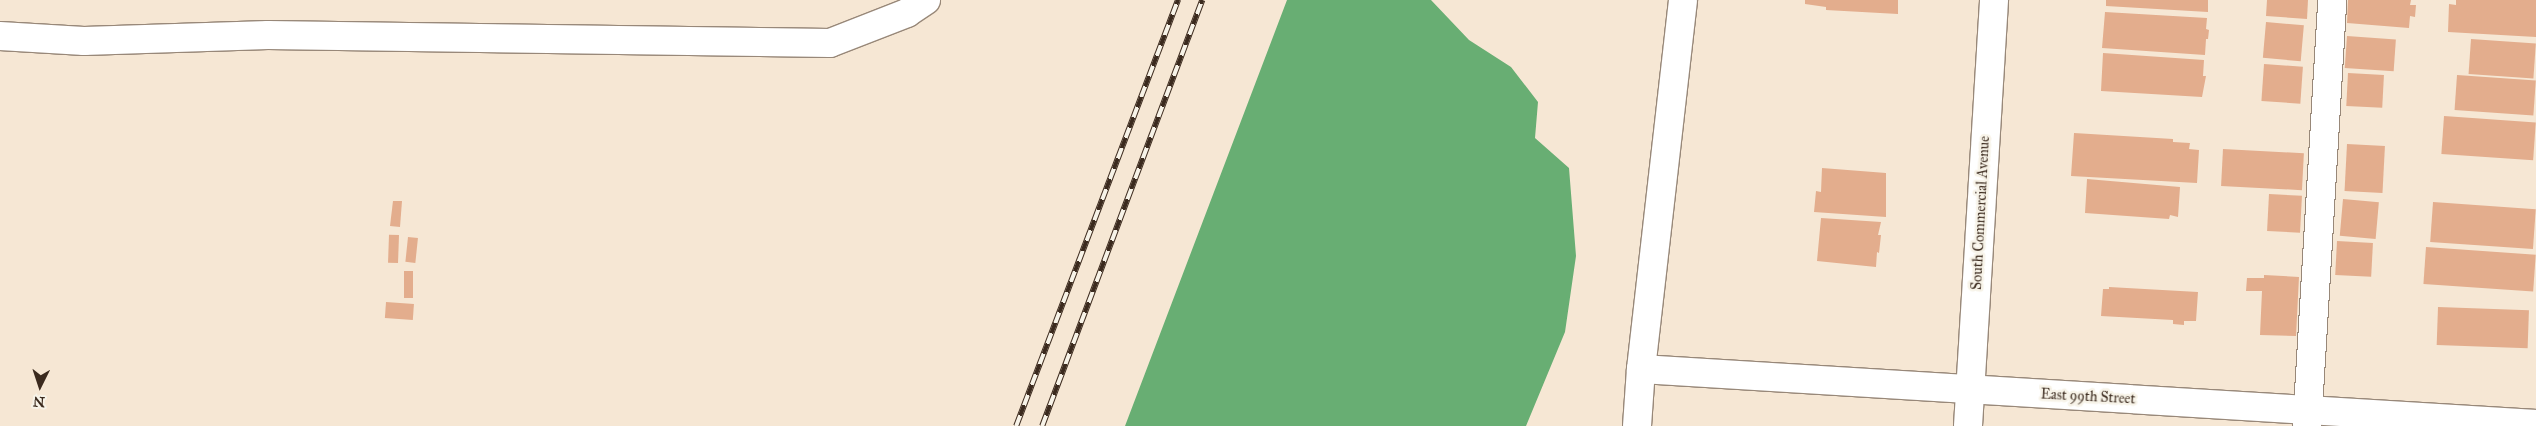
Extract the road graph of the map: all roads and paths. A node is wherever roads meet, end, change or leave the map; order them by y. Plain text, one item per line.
1 (926, 0) edge
2 (1683, 0) edge
3 (1994, 0) edge
4 (2332, 0) edge
5 (0, 36) edge
6 (1641, 370) junction
7 (1970, 390) junction
8 (2308, 418) edge
9 (2536, 424) edge
10 (1638, 426) edge
11 (1968, 426) edge

1 - 5 street
2 - 6 street
3 - 7 street, South Commercial Avenue
4 - 8 street
6 - 7 street, East 99th Street
6 - 10 street
7 - 8 street, East 99th Street
7 - 11 street, South Commercial Avenue
8 - 9 street, East 99th Street

